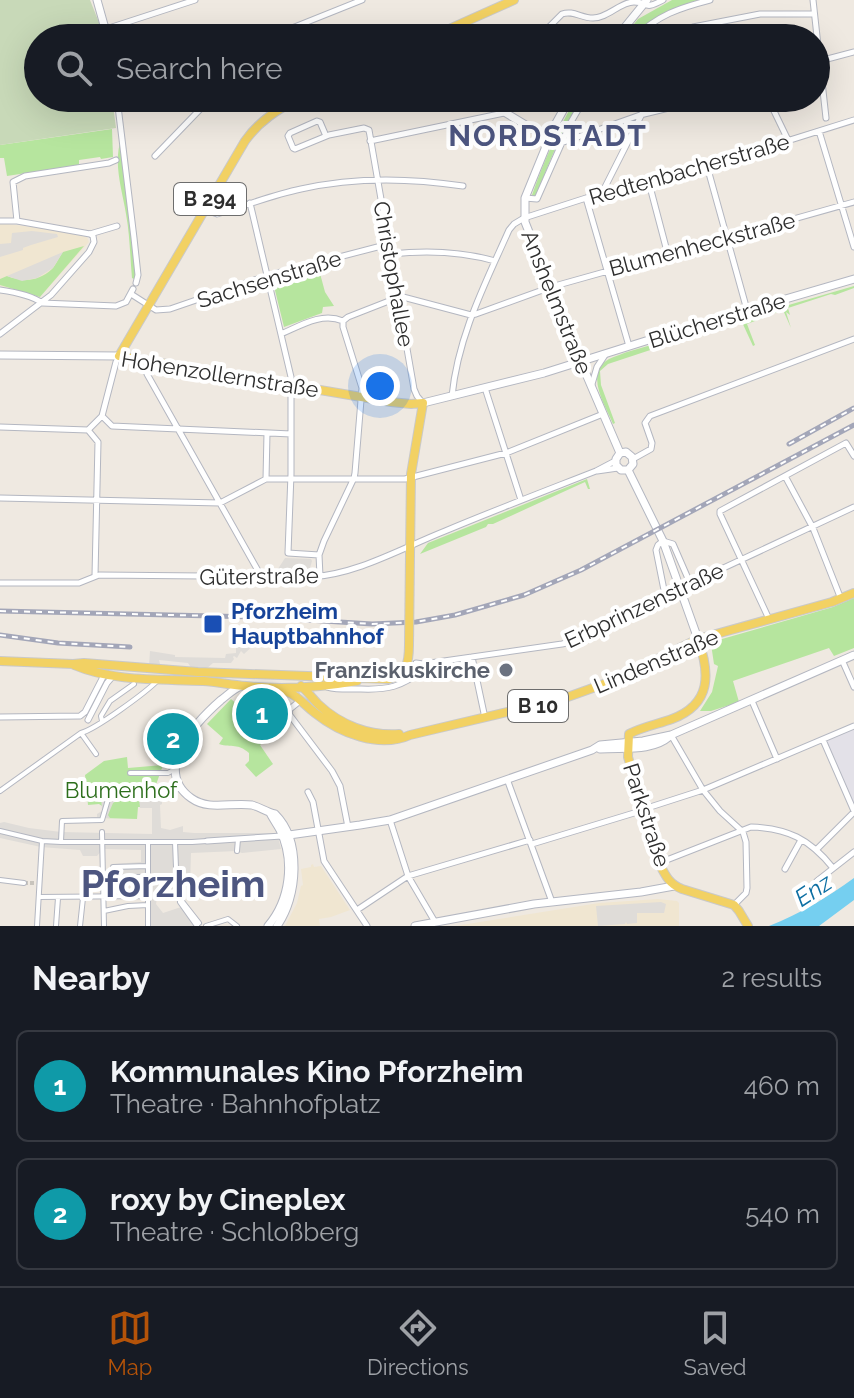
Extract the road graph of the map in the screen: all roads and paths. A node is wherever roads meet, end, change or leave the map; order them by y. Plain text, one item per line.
1 (97, 0) edge
2 (195, 0) edge
3 (362, 0) edge
4 (514, 0) edge
5 (663, 0) edge
6 (710, 0) edge
7 (813, 0) edge
8 (645, 2) edge
9 (814, 14) junction
10 (104, 24) edge
11 (121, 24) edge
12 (302, 24) edge
13 (460, 24) edge
14 (552, 24) edge
15 (627, 24) edge
16 (651, 24) edge
17 (708, 24) edge
18 (815, 24) edge
19 (854, 52) edge
20 (830, 59) edge
21 (119, 112) edge
22 (197, 112) edge
23 (274, 112) edge
24 (562, 112) edge
25 (578, 112) edge
26 (642, 112) edge
27 (652, 112) edge
28 (774, 112) edge
29 (825, 112) edge
30 (505, 113) joint
31 (640, 115) junction
32 (826, 118) dead end
33 (854, 120) edge
34 (819, 131) junction
35 (326, 136) junction
36 (788, 140) junction
37 (370, 141) junction
38 (546, 141) junction
39 (561, 143) junction
40 (155, 156) dead end
41 (116, 160) dead end
42 (707, 166) junction
43 (377, 180) junction
44 (649, 183) junction
45 (463, 186) dead end
46 (602, 194) junction
47 (525, 198) junction
48 (586, 198) junction
49 (854, 202) edge
50 (250, 203) junction
51 (842, 206) junction
52 (205, 210) junction
53 (524, 218) junction
54 (0, 221) edge
55 (17, 221) junction
56 (117, 226) dead end
57 (104, 231) junction
58 (90, 234) junction
59 (727, 238) junction
60 (94, 242) junction
61 (389, 244) junction
62 (854, 247) edge
63 (391, 254) junction
64 (668, 255) junction
65 (495, 261) junction
66 (608, 271) junction
67 (266, 276) junction
68 (854, 279) edge
69 (551, 287) junction
70 (133, 289) junction
71 (0, 290) edge
72 (398, 297) junction
73 (42, 303) junction
74 (150, 306) junction
75 (747, 310) junction
76 (471, 315) junction
77 (343, 321) junction
78 (0, 334) edge
79 (281, 334) junction
80 (854, 339) edge
81 (629, 346) junction
82 (0, 355) edge
83 (605, 355) junction
84 (119, 356) junction
85 (581, 363) junction
86 (153, 366) junction
87 (292, 384) junction
88 (591, 385) junction
89 (485, 388) junction
90 (452, 396) junction
91 (361, 397) junction
92 (391, 402) junction
93 (423, 403) junction
94 (603, 414) junction
95 (102, 416) junction
96 (419, 426) junction
97 (0, 427) edge
98 (178, 427) junction
99 (88, 430) junction
100 (267, 433) junction
101 (291, 434) junction
102 (506, 453) junction
103 (854, 456) edge
104 (633, 459) junction
105 (618, 461) junction
106 (628, 470) junction
107 (785, 476) junction
108 (354, 478) junction
109 (411, 478) junction
110 (266, 479) junction
111 (291, 479) junction
112 (0, 498) edge
113 (521, 500) junction
114 (96, 501) junction
115 (220, 503) junction
116 (854, 507) edge
117 (813, 528) junction
118 (663, 541) junction
119 (409, 551) junction
120 (319, 555) junction
121 (742, 560) junction
122 (95, 576) junction
123 (320, 576) junction
124 (262, 577) junction
125 (0, 583) edge
126 (689, 584) junction
127 (854, 593) edge
128 (665, 595) junction
129 (841, 599) junction
130 (769, 619) junction
131 (698, 639) junction
132 (854, 655) edge
133 (472, 657) junction
134 (842, 660) junction
135 (0, 661) edge
136 (73, 664) junction
137 (132, 667) junction
138 (242, 674) junction
139 (288, 675) junction
140 (109, 677) junction
141 (159, 680) junction
142 (319, 683) junction
143 (134, 684) dead end
144 (231, 684) junction
145 (241, 686) junction
146 (302, 686) junction
147 (854, 687) edge
148 (273, 688) junction
149 (301, 700) junction
150 (314, 700) junction
151 (752, 701) junction
152 (216, 704) junction
153 (0, 717) edge
154 (485, 718) junction
155 (88, 720) joint
156 (102, 721) junction
157 (854, 726) edge
158 (81, 733) junction
159 (410, 735) junction
160 (671, 735) junction
161 (823, 740) junction
162 (628, 745) junction
163 (96, 754) dead end
164 (777, 759) junction
165 (175, 769) junction
166 (130, 773) dead end
167 (507, 778) junction
168 (703, 790) junction
169 (0, 791) edge
170 (308, 792) dead end
171 (157, 795) dead end
172 (644, 809) junction
173 (854, 812) edge
174 (390, 820) junction
175 (348, 827) junction
176 (0, 831) edge
177 (318, 831) junction
178 (102, 832) dead end
179 (743, 832) junction
180 (285, 835) junction
181 (238, 839) junction
182 (801, 840) junction
183 (42, 841) junction
184 (207, 841) joint
185 (61, 842) junction
186 (102, 842) junction
187 (148, 842) junction
188 (175, 842) junction
189 (531, 842) junction
190 (817, 849) junction
191 (237, 851) dead end
192 (854, 852) edge
193 (659, 863) junction
194 (148, 866) junction
195 (113, 867) dead end
196 (833, 868) junction
197 (785, 869) dead end
198 (408, 876) junction
199 (114, 877) dead end
200 (148, 877) junction
201 (0, 880) edge
202 (817, 881) dead end
203 (24, 883) tunnel mouth
204 (674, 886) junction
205 (177, 893) dead end
206 (103, 896) junction
207 (127, 896) junction
208 (148, 896) junction
209 (39, 897) junction
210 (58, 898) junction
211 (83, 898) junction
212 (180, 901) dead end
213 (552, 902) junction
214 (148, 905) junction
215 (734, 905) junction
216 (128, 906) junction
217 (357, 910) junction
218 (104, 911) junction
219 (435, 922) junction
220 (747, 924) edge
221 (198, 925) edge
222 (37, 926) edge
223 (56, 926) edge
224 (80, 926) edge
225 (104, 926) edge
226 (148, 926) edge
227 (206, 926) edge
228 (237, 926) edge
229 (268, 926) edge
230 (277, 926) edge
231 (367, 926) edge
232 (415, 926) edge

1 - 10 main road
2 - 11 street
3 - 12 street
4 - 13 main road
5 - 8 street
6 - 16 street
7 - 9 street
8 - 14 street
8 - 15 main road
9 - 17 street
9 - 18 street
19 - 20 street
21 - 70 street
22 - 40 street
23 - 52 main road, B 294
24 - 38 main road
25 - 39 street
26 - 31 street
27 - 31 street
28 - 36 street
29 - 32 street
30 - 37 street
30 - 38 main road
31 - 39 street
31 - 46 street
33 - 34 street, Redtenbacherstraße
34 - 36 street, Redtenbacherstraße
34 - 51 street
35 - 35 street
35 - 37 street
36 - 42 street, Redtenbacherstraße
37 - 43 street, Christophallee
38 - 47 main road
39 - 47 street
41 - 55 street
42 - 44 street, Redtenbacherstraße
42 - 59 street
43 - 45 street
43 - 50 street
43 - 61 street, Christophallee
44 - 46 street, Redtenbacherstraße
44 - 64 street
46 - 48 street, Redtenbacherstraße
47 - 53 main road
48 - 53 street, Redtenbacherstraße
48 - 66 street
49 - 51 street, Blumenheckstraße
50 - 52 street
50 - 67 street
51 - 59 street, Blumenheckstraße
51 - 62 street
52 - 74 main road, B 294
53 - 65 street
53 - 69 main road, Anshelmstraße
54 - 55 street
55 - 58 street
56 - 57 street
57 - 58 street
57 - 60 street
58 - 60 street
59 - 64 street, Blumenheckstraße
59 - 75 street
60 - 73 street
61 - 63 street, Christophallee
61 - 67 street, Sachsenstraße
63 - 65 street
63 - 72 street, Christophallee
64 - 66 street, Blumenheckstraße
65 - 76 street
66 - 69 street, Blumenheckstraße
66 - 81 street
67 - 74 street, Sachsenstraße
67 - 79 street
68 - 75 main road, Blücherstraße
69 - 76 street, Blumenheckstraße
69 - 85 main road, Anshelmstraße
70 - 73 street
70 - 74 street
71 - 73 street
72 - 76 street
72 - 77 street
72 - 93 street, Christophallee
73 - 78 street
74 - 84 main road, B 294
75 - 81 main road, Blücherstraße
76 - 90 street
77 - 79 street
77 - 91 street
79 - 87 street
80 - 104 street
81 - 83 main road, Blücherstraße
82 - 84 main road, Hohenzollernstraße
83 - 85 main road, Blücherstraße
83 - 88 street, Anshelmstraße
84 - 86 main road, Hohenzollernstraße
84 - 95 street
85 - 88 main road, Anshelmstraße
85 - 89 main road, Hohenzollernstraße
86 - 87 main road, Hohenzollernstraße
86 - 98 street
87 - 91 main road, Hohenzollernstraße
87 - 101 street
88 - 94 main road, Anshelmstraße
89 - 90 main road, Hohenzollernstraße
89 - 102 street
90 - 93 main road, Hohenzollernstraße
91 - 92 main road, Hohenzollernstraße
91 - 108 street
92 - 93 main road, Hohenzollernstraße
92 - 96 main road
93 - 96 main road, Christophallee
94 - 102 street
94 - 105 main road, Anshelmstraße
95 - 98 street
95 - 99 street
96 - 109 main road, Christophallee
97 - 99 street
98 - 100 street
98 - 115 street
99 - 114 street
100 - 101 street
100 - 110 street
101 - 111 street
102 - 109 street
102 - 113 street
103 - 107 street
104 - 105 main road
104 - 106 main road
105 - 106 main road
105 - 113 street, Güterstraße
106 - 118 main road
107 - 117 street
107 - 121 street
108 - 109 street
108 - 111 street
108 - 120 street
109 - 119 main road, Christophallee
110 - 111 street
110 - 115 street
111 - 120 street, Güterstraße
112 - 114 street
113 - 119 street, Güterstraße
114 - 115 street
114 - 122 street
115 - 124 street
116 - 117 street, Erbprinzenstraße
117 - 121 street, Erbprinzenstraße
117 - 129 street
118 - 126 street
118 - 128 street
118 - 131 main road
119 - 123 street, Güterstraße
119 - 142 main road, Christophallee, bridge
120 - 123 street
121 - 126 street, Erbprinzenstraße
121 - 130 street
122 - 124 street, Güterstraße
122 - 125 street, Güterstraße
123 - 124 street, Güterstraße
126 - 128 street, Erbprinzenstraße, bridge
127 - 129 main road, Lindenstraße / B 10
128 - 133 street, Erbprinzenstraße
129 - 130 main road, Lindenstraße / B 10
130 - 131 main road, Lindenstraße / B 10
131 - 154 main road, Lindenstraße / B 10
131 - 162 main road, Parkstraße
132 - 134 main road
133 - 142 street, Erbprinzenstraße
133 - 154 street
134 - 147 street
134 - 151 main road
135 - 136 main road, B 10
136 - 137 main road, B 10
136 - 140 main road, B 10
137 - 138 main road, B 10
137 - 140 street
138 - 139 main road, B 10
138 - 144 main road
139 - 142 main road
139 - 146 main road, B 10
140 - 141 main road, B 10
140 - 153 street
140 - 155 street
141 - 144 main road, B 10
141 - 156 street
142 - 146 main road
142 - 150 main road
143 - 156 street
144 - 145 main road, B 10
144 - 152 main road
145 - 148 main road, B 10
145 - 152 main road
146 - 148 main road
146 - 150 main road, Lindenstraße / B 10
148 - 149 main road, Lindenstraße / B 10
149 - 159 main road, Lindenstraße / B 10
149 - 175 street
150 - 159 main road, Lindenstraße / B 10
151 - 160 main road
151 - 164 street
152 - 165 main road
154 - 159 main road, Lindenstraße / B 10
155 - 158 street
156 - 158 street
157 - 161 street
158 - 163 street
158 - 169 street
160 - 162 main road
160 - 168 street
161 - 164 street
161 - 173 street
162 - 167 main road
162 - 172 main road, Parkstraße
164 - 168 street
165 - 166 street
165 - 180 main road
167 - 174 main road
167 - 189 street
168 - 172 street
168 - 179 street
170 - 177 street
171 - 185 street
172 - 189 street
172 - 193 main road, Parkstraße
173 - 190 street
174 - 175 main road
174 - 198 street
175 - 177 main road
176 - 183 street
177 - 180 main road
177 - 217 street
178 - 186 street
179 - 182 street
179 - 193 street
179 - 215 street
180 - 181 street
180 - 229 main road
180 - 230 main road
181 - 184 street
181 - 191 street
182 - 190 street
182 - 197 street
183 - 185 street
183 - 209 street
184 - 188 street
185 - 186 street
186 - 187 street
186 - 206 street
187 - 188 street
187 - 194 street
188 - 205 street
189 - 198 street
189 - 213 street
190 - 196 street
192 - 196 street
193 - 204 main road, Parkstraße
194 - 195 street
194 - 200 street
196 - 202 street
198 - 217 street
198 - 219 street
199 - 200 street
200 - 208 street
201 - 203 street
204 - 213 main road
204 - 215 main road
206 - 207 street
206 - 211 street
206 - 218 street
207 - 208 street
207 - 216 street
208 - 214 street
209 - 210 street
209 - 222 street
210 - 211 street
210 - 223 street
211 - 224 street
212 - 221 street
213 - 219 main road
214 - 216 street
214 - 226 street
215 - 220 main road
216 - 218 street
217 - 231 street
218 - 225 street
219 - 232 main road
227 - 228 street

